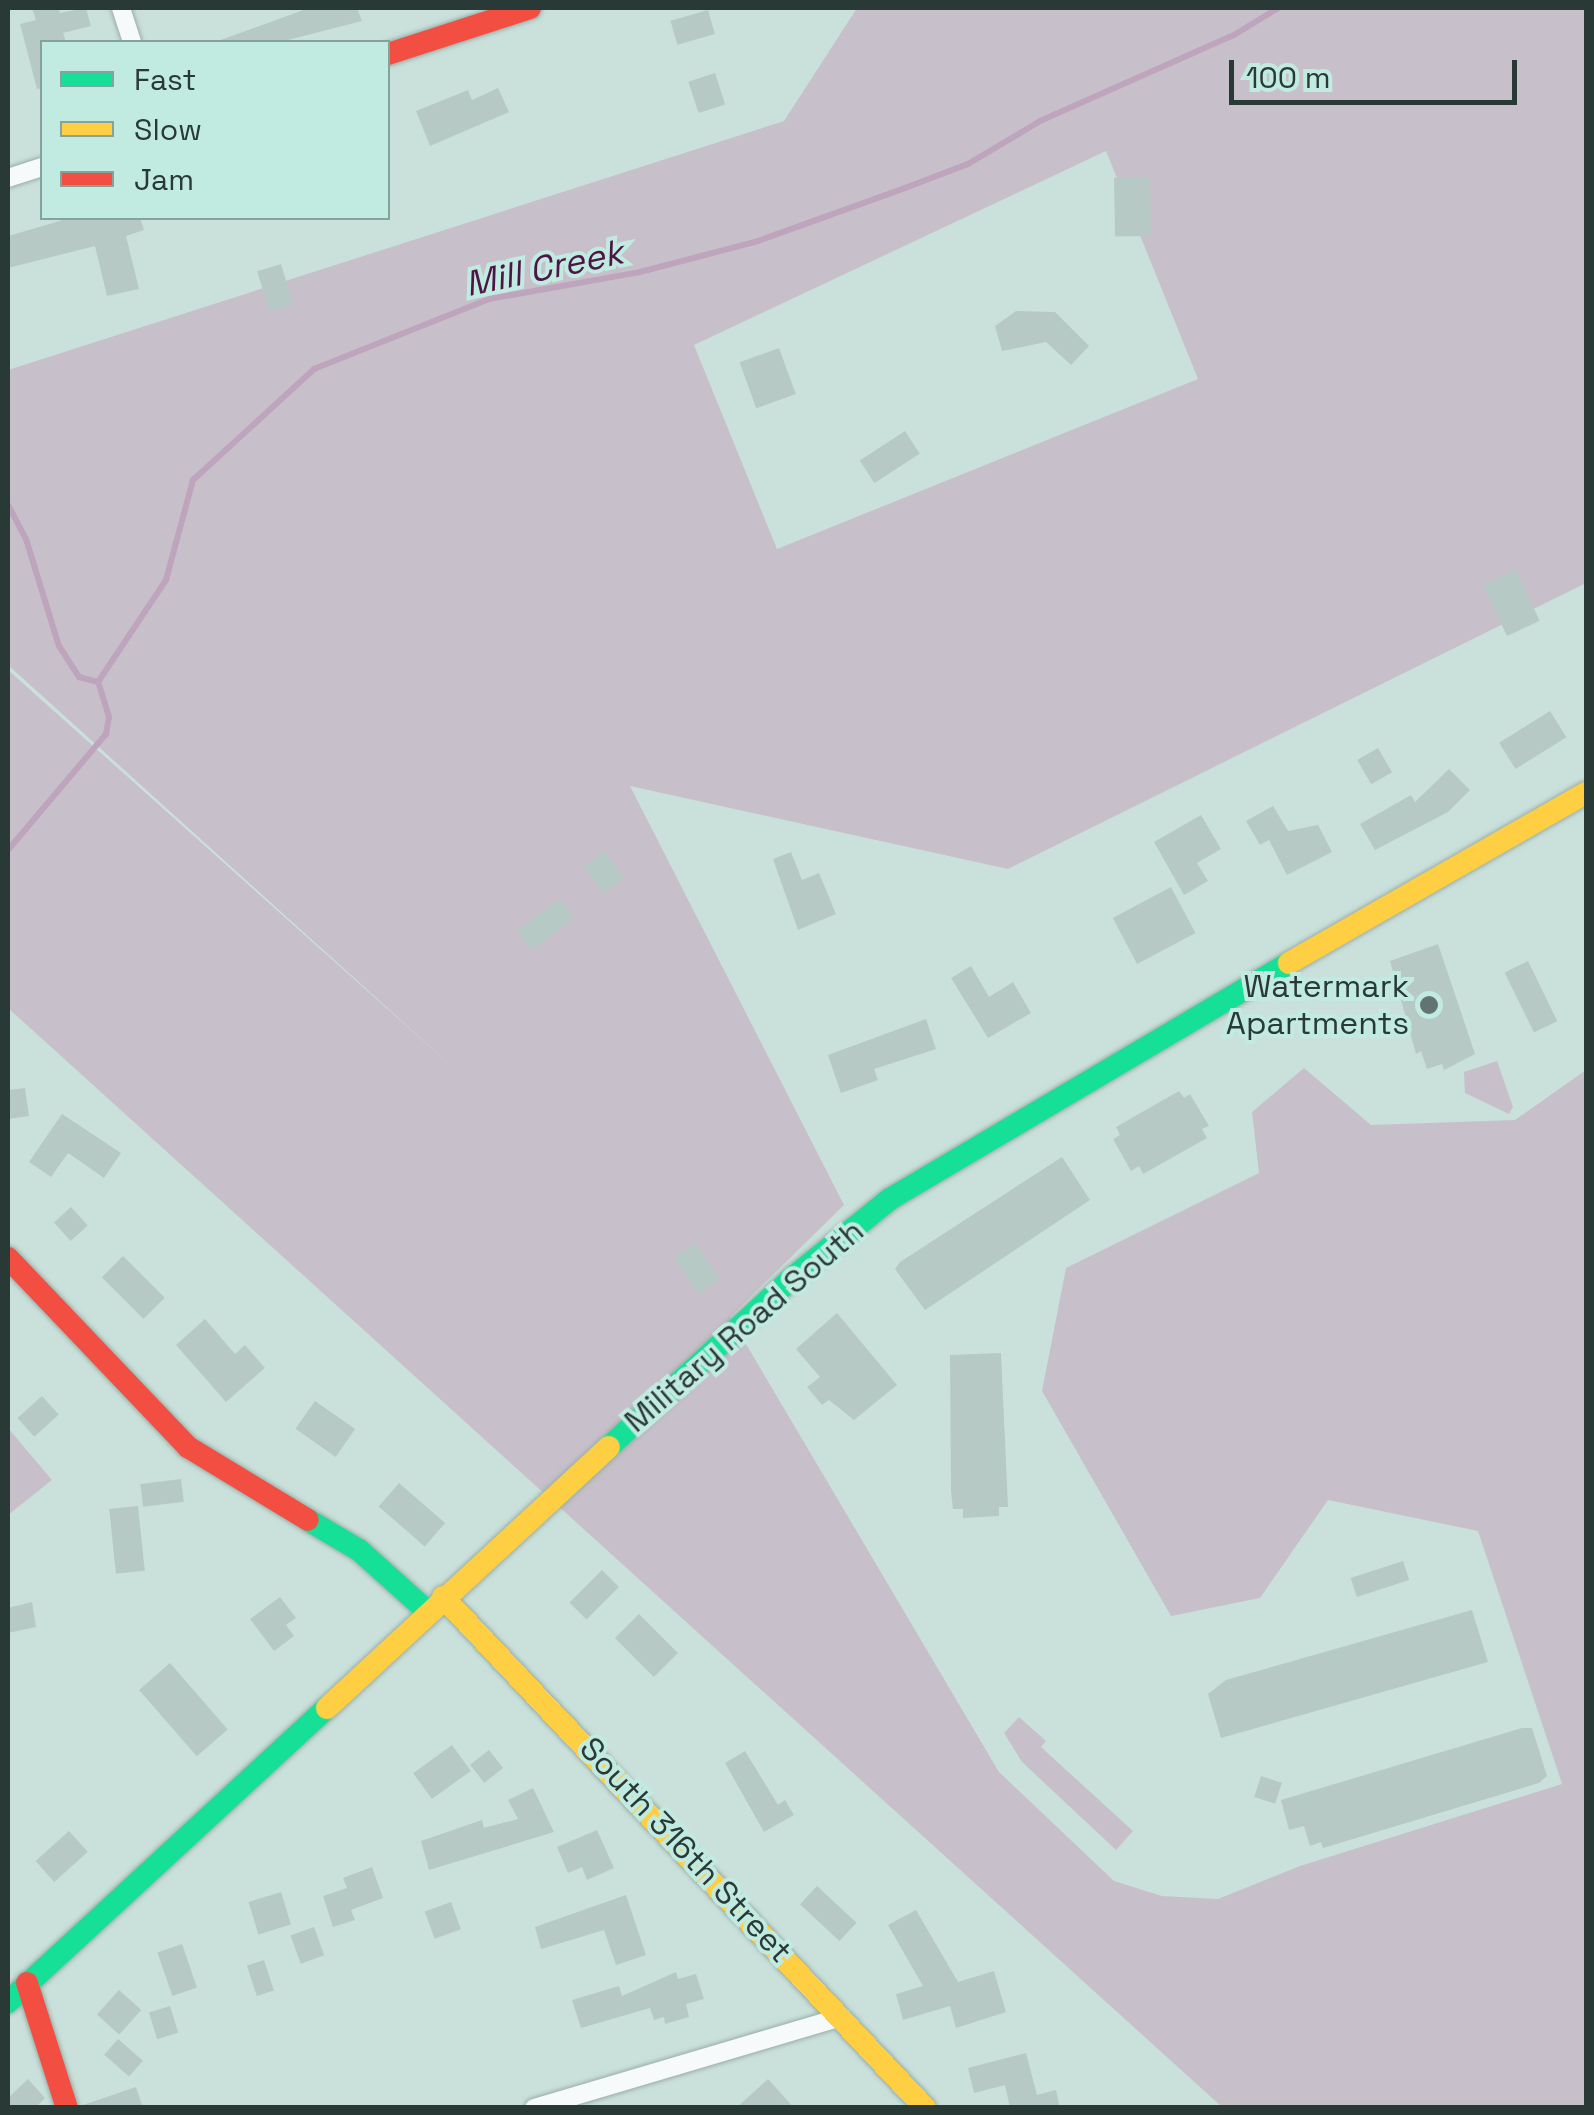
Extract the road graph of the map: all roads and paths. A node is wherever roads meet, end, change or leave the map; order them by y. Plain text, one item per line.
1 (121, 8) edge
2 (530, 8) edge
3 (131, 40) edge
4 (390, 53) edge
5 (40, 168) edge
6 (8, 178) edge
7 (1586, 793) edge
8 (8, 1258) edge
9 (435, 1605) junction
10 (27, 1983) junction
11 (8, 2002) edge
12 (842, 2017) junction
13 (67, 2108) edge
14 (534, 2108) edge
15 (926, 2108) edge

1 - 3 street
2 - 4 main road
5 - 6 street
7 - 9 main road, Military Road South
8 - 9 main road, South 316th Street
9 - 10 main road, Military Road South
9 - 12 main road, South 316th Street
10 - 11 main road, Military Road South
10 - 13 main road
12 - 14 street
12 - 15 main road, South 316th Street

